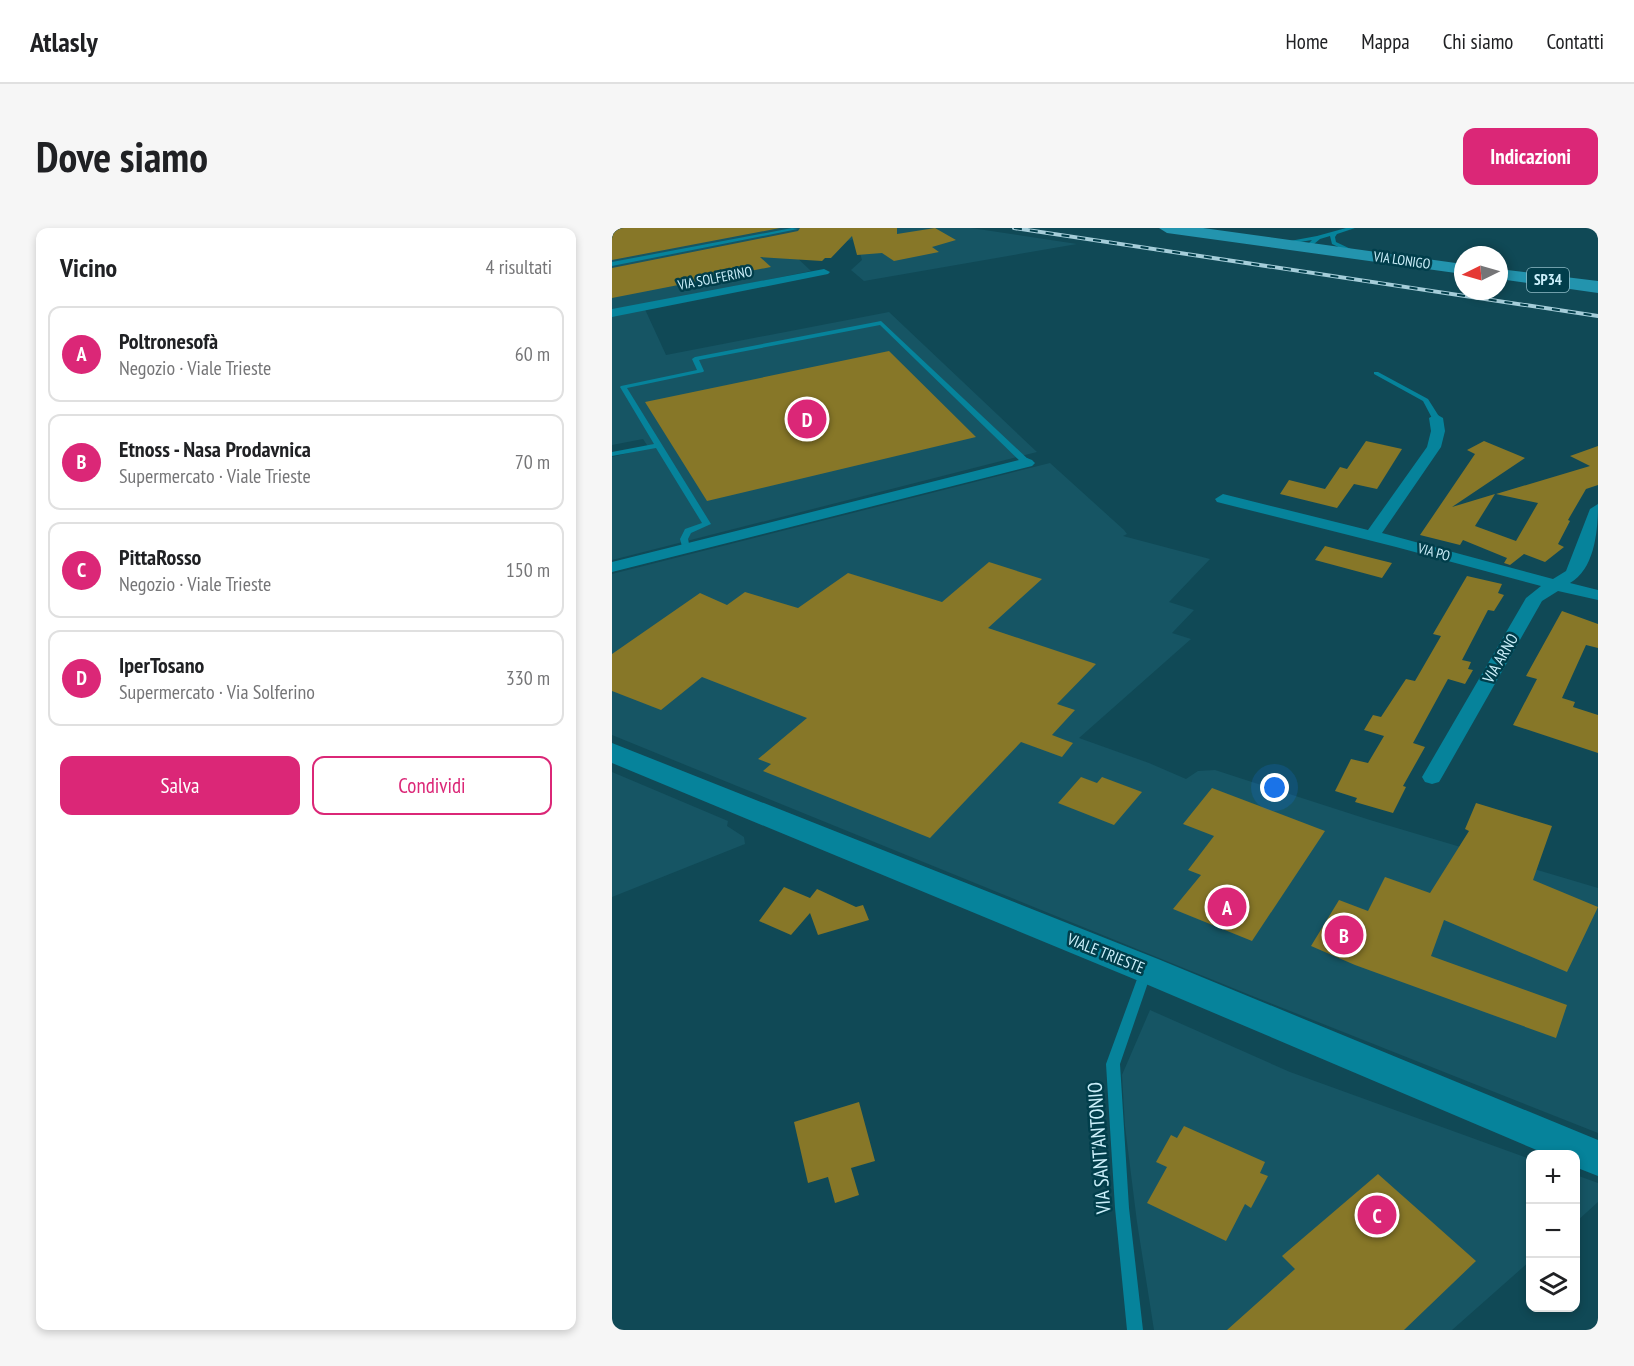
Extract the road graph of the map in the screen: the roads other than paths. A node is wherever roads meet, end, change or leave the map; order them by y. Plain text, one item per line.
1 (1167, 228) edge
2 (1352, 228) edge
3 (795, 229) edge
4 (1333, 238) junction
5 (1313, 243) junction
6 (1356, 254) junction
7 (612, 264) edge
8 (1454, 268) edge
9 (824, 272) dead end
10 (1508, 275) edge
11 (1598, 287) edge
12 (612, 313) edge
13 (1376, 373) dead end
14 (1436, 418) joint
15 (658, 445) junction
16 (612, 454) edge
17 (1027, 463) joint
18 (1223, 499) dead end
19 (1598, 509) edge
20 (1372, 535) junction
21 (686, 548) junction
22 (612, 567) edge
23 (1555, 585) junction
24 (1598, 595) edge
25 (612, 752) edge
26 (1432, 777) dead end
27 (1146, 969) junction
28 (1598, 1158) edge
29 (1135, 1330) edge

1 - 5 main road, VIA LONIGO
2 - 4 lane, VIA LONIGO
3 - 7 lane
4 - 5 lane, VIA LONIGO
4 - 5 lane, VIA LONIGO
4 - 6 lane, VIA LONIGO
5 - 6 main road, VIA LONIGO
6 - 8 main road, VIA LONIGO
9 - 12 street, VIA SOLFERINO
10 - 11 main road, SP34
13 - 14 lane
14 - 20 street
15 - 16 lane
15 - 17 lane
15 - 21 lane
17 - 21 street
18 - 20 street, VIA PO
19 - 23 street
20 - 23 street, VIA PO
21 - 22 street
23 - 24 street
23 - 26 street, VIA ARNO
25 - 27 main road, VIALE TRIESTE
27 - 28 main road, VIALE TRIESTE
27 - 29 lane, VIA SANT'ANTONIO

